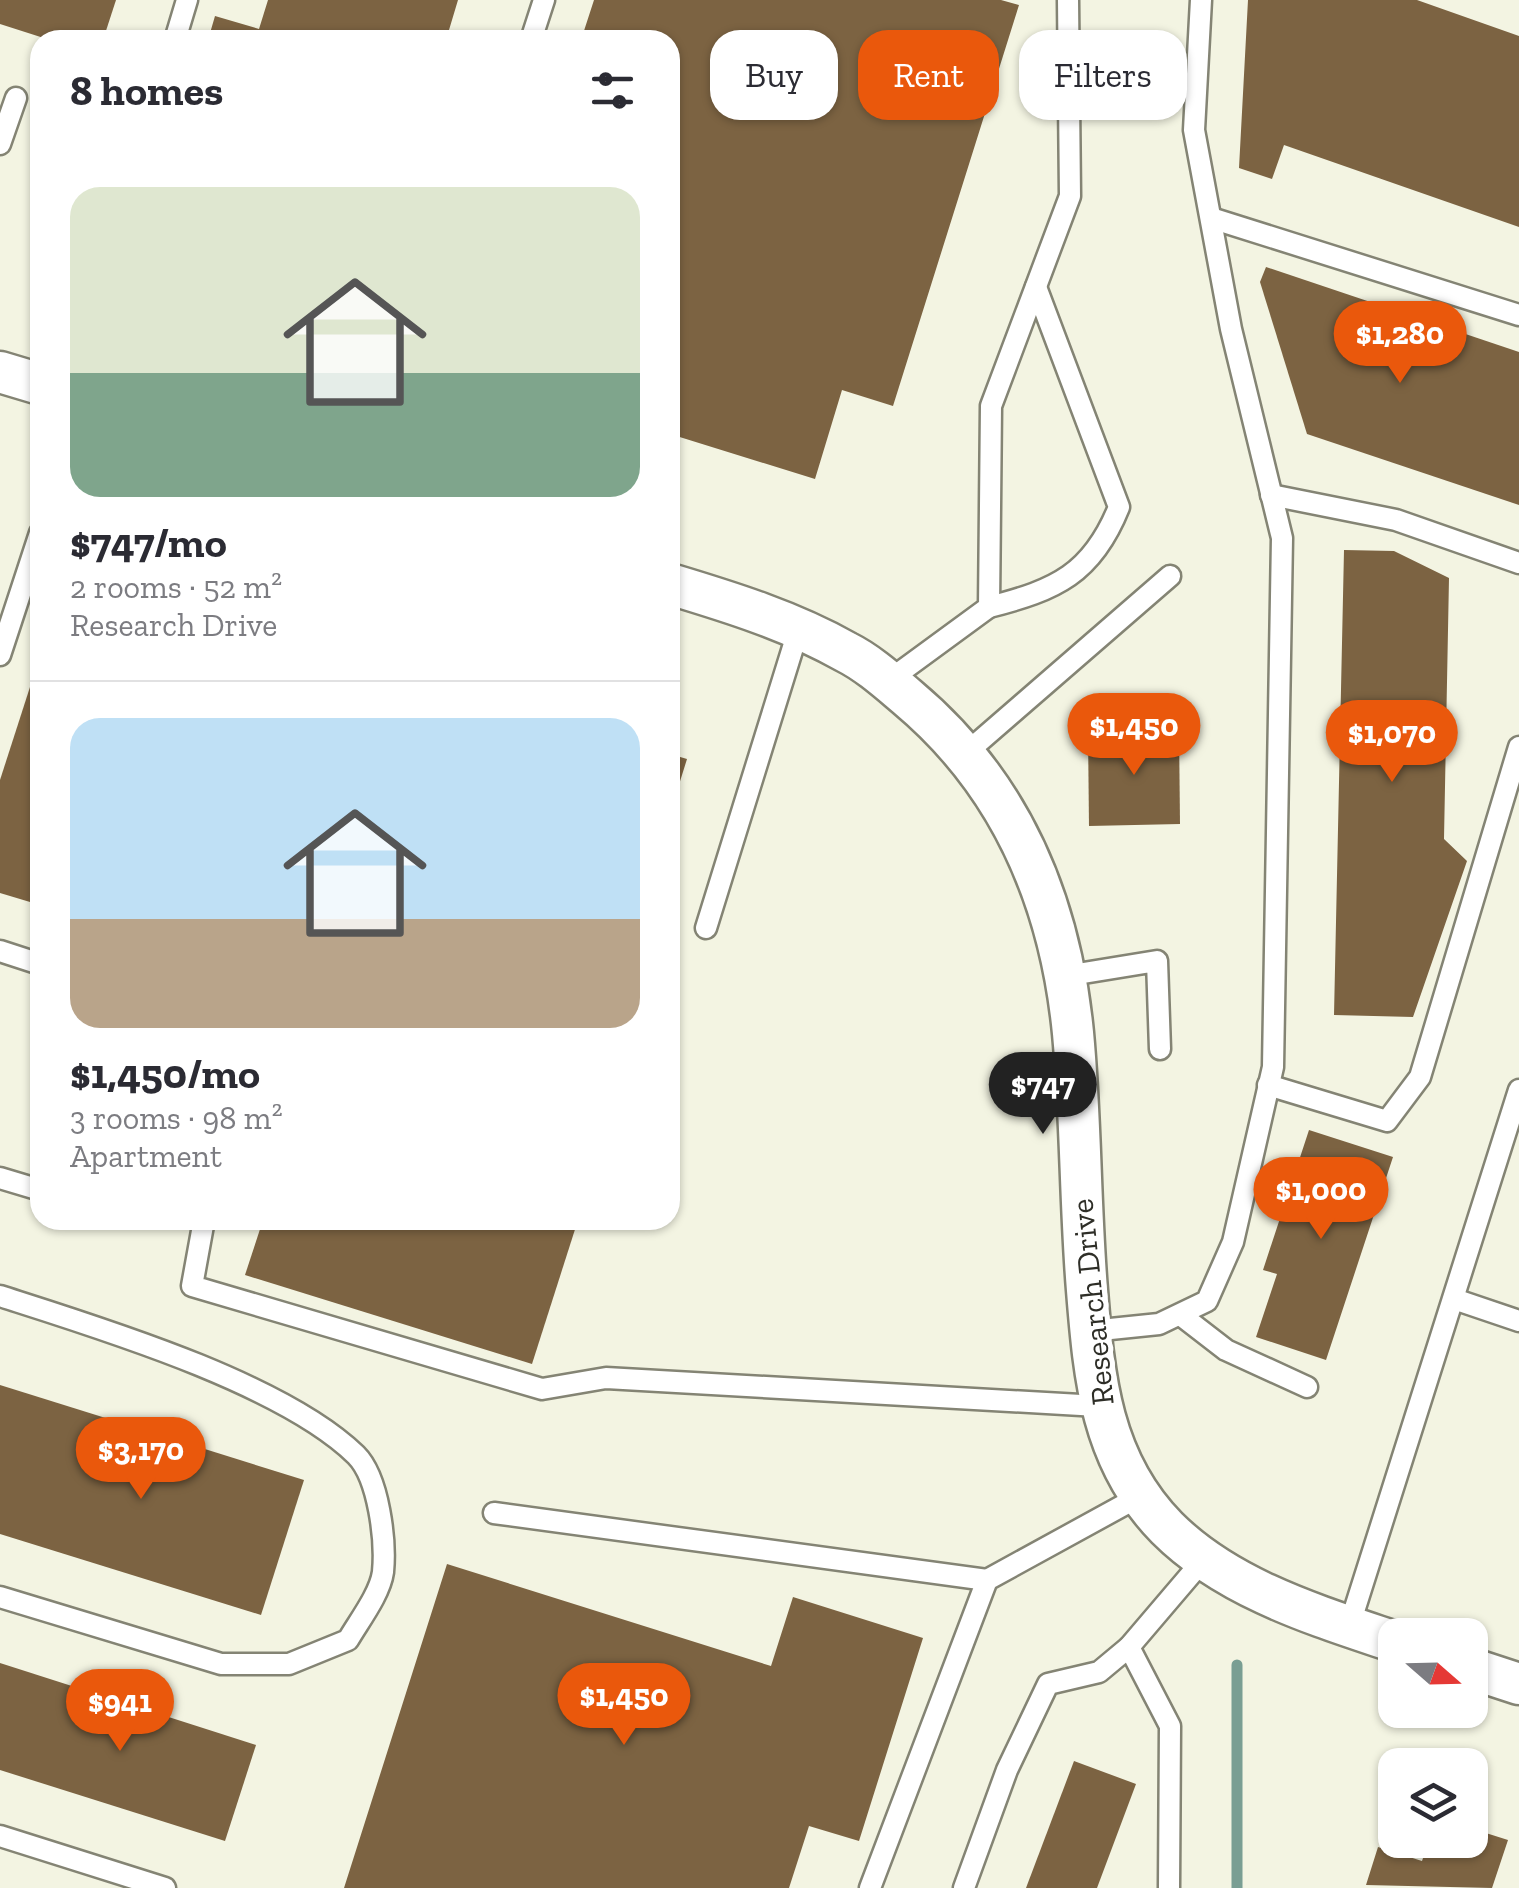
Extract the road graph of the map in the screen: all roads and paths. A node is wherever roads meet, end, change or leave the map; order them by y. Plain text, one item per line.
1 (186, 0) edge
2 (544, 0) edge
3 (1068, 0) edge
4 (1201, 0) edge
5 (177, 30) edge
6 (534, 30) edge
7 (16, 98) dead end
8 (0, 144) edge
9 (1210, 218) junction
10 (1036, 288) junction
11 (1519, 316) edge
12 (0, 372) edge
13 (30, 381) edge
14 (1272, 495) junction
15 (1519, 563) edge
16 (30, 564) edge
17 (1170, 576) dead end
18 (680, 587) edge
19 (989, 607) junction
20 (798, 628) junction
21 (0, 655) edge
22 (888, 681) junction
23 (1519, 748) edge
24 (966, 753) junction
25 (706, 928) dead end
26 (0, 951) edge
27 (30, 961) edge
28 (1065, 976) junction
29 (1160, 1049) dead end
30 (1268, 1085) junction
31 (1519, 1090) edge
32 (0, 1178) edge
33 (30, 1187) edge
34 (202, 1230) edge
35 (0, 1296) edge
36 (1454, 1299) junction
37 (1182, 1316) junction
38 (1519, 1321) edge
39 (1090, 1331) junction
40 (1307, 1387) dead end
41 (1098, 1406) junction
42 (1142, 1496) junction
43 (494, 1513) dead end
44 (1204, 1559) junction
45 (987, 1580) junction
46 (0, 1597) edge
47 (1349, 1627) junction
48 (1378, 1636) edge
49 (1128, 1647) junction
50 (1488, 1674) edge
51 (1519, 1684) edge
52 (0, 1836) edge
53 (165, 1888) edge
54 (870, 1888) edge
55 (964, 1888) edge
56 (1169, 1888) edge

1 - 5 lane
2 - 6 lane
3 - 10 lane
4 - 9 lane
7 - 8 lane
9 - 11 lane
9 - 14 lane
10 - 19 lane
10 - 19 lane
12 - 13 street
14 - 15 lane
14 - 30 lane
16 - 21 lane
17 - 24 lane
18 - 20 street, Research Drive
19 - 22 lane
20 - 22 street, Research Drive
20 - 25 lane
22 - 24 street, Research Drive
23 - 30 lane
24 - 28 street, Research Drive
26 - 27 lane
28 - 29 lane
28 - 39 street, Research Drive
30 - 37 lane
31 - 36 lane
32 - 33 lane
34 - 41 lane
35 - 46 lane
36 - 38 lane
36 - 47 lane
37 - 39 lane
37 - 40 lane
39 - 41 street, Research Drive
41 - 42 street, Research Drive
42 - 44 street, Research Drive
42 - 45 lane
43 - 45 lane
44 - 47 street, Research Drive
44 - 49 lane
45 - 54 lane
47 - 48 street, Research Drive
49 - 55 lane
49 - 56 lane
50 - 51 street
52 - 53 lane

